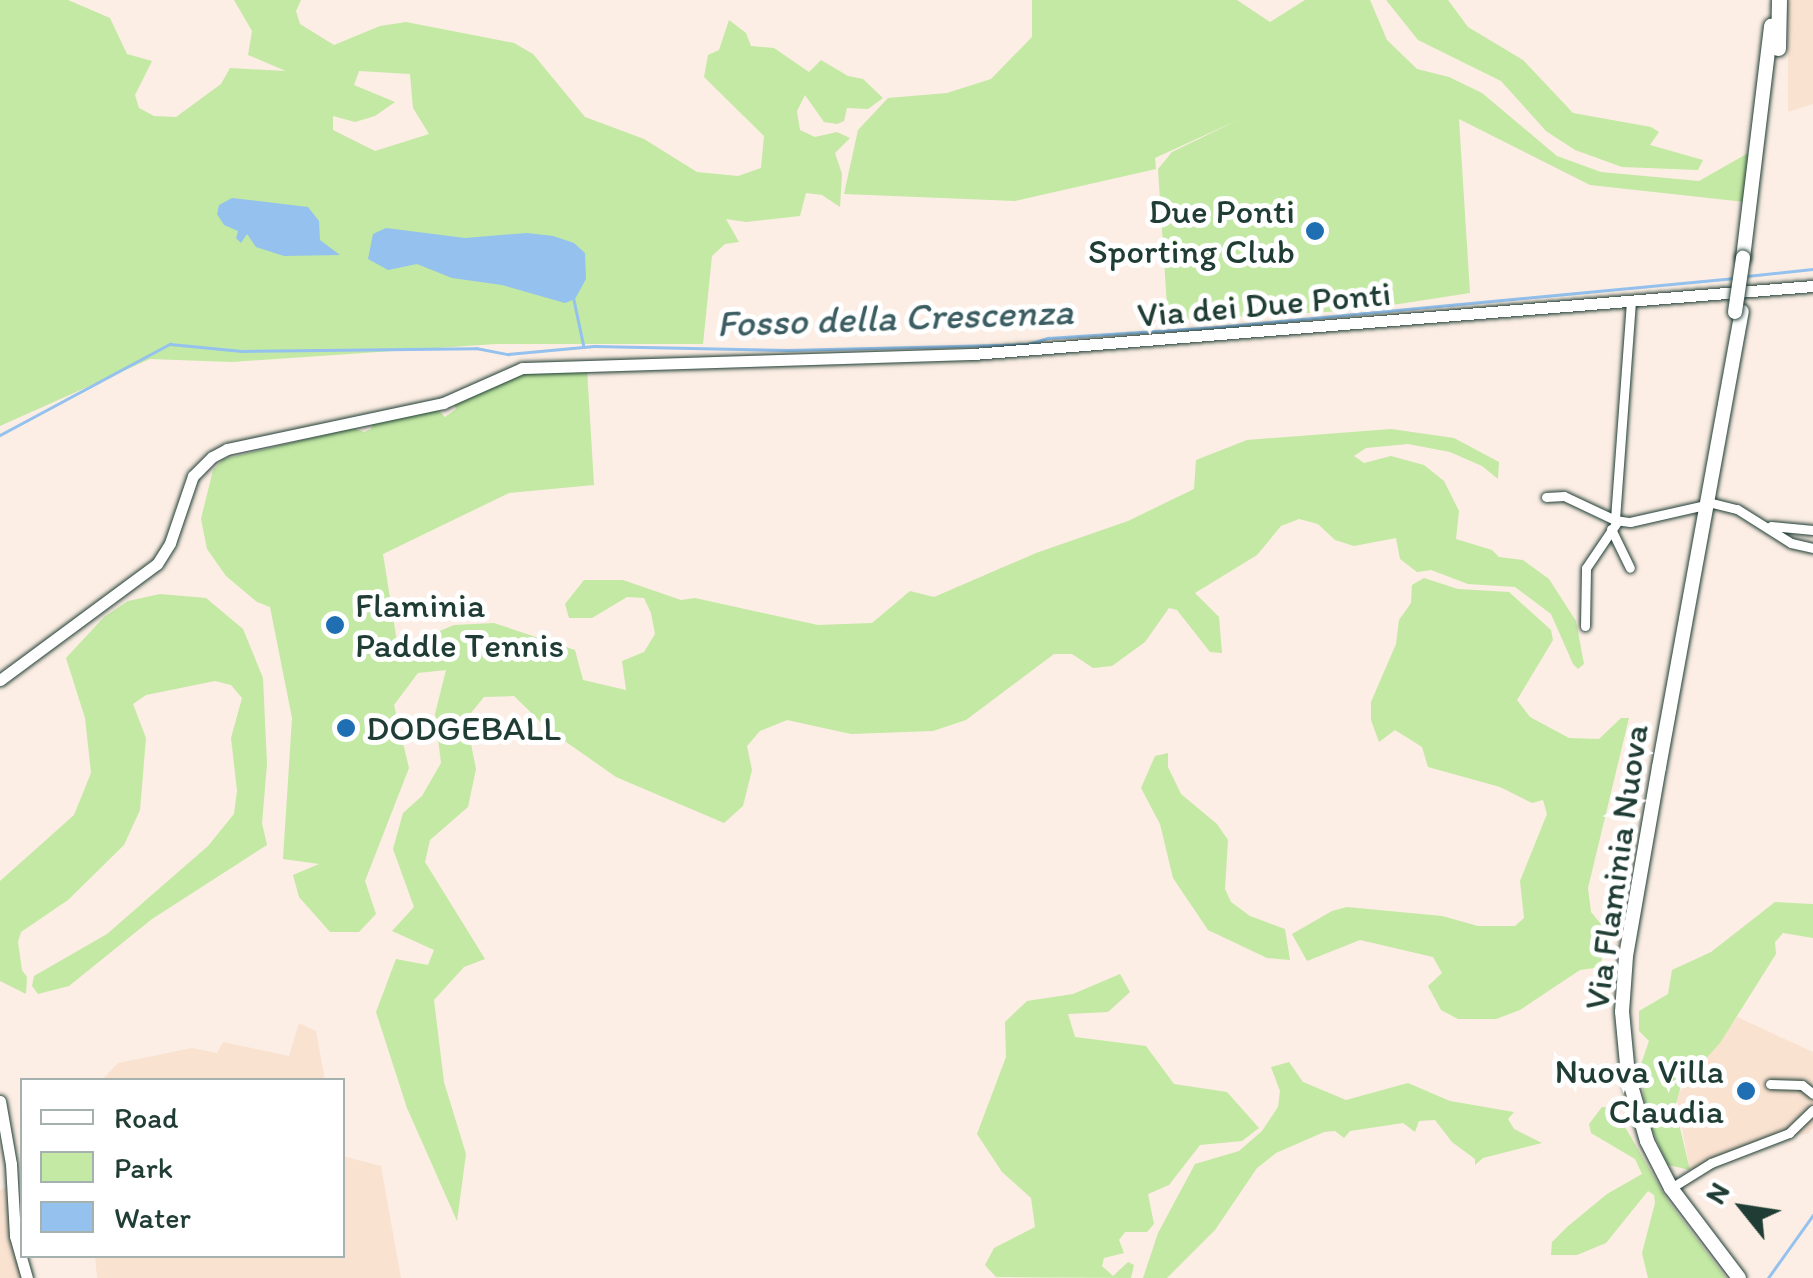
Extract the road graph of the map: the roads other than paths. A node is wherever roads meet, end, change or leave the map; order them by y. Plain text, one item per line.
1 (1776, 0) edge
2 (1778, 48) joint
3 (1747, 258) junction
4 (1813, 286) edge
5 (1631, 301) junction
6 (1612, 302) junction
7 (1632, 321) junction
8 (1546, 497) dead end
9 (1704, 504) junction
10 (1614, 524) junction
11 (1768, 525) junction
12 (1813, 530) edge
13 (1813, 548) edge
14 (1630, 568) dead end
15 (1585, 626) dead end
16 (0, 680) edge
17 (1770, 1084) dead end
18 (1813, 1094) edge
19 (0, 1100) edge
20 (1813, 1110) edge
21 (1671, 1188) junction
22 (20, 1254) edge
23 (1739, 1278) edge

1 - 2 highway
1 - 3 main road, Via Flaminia Nuova
2 - 3 main road, Via Flaminia Nuova
3 - 9 main road, Via Flaminia Nuova, bridge
4 - 5 street, Via dei Due Ponti
5 - 6 street, Via dei Due Ponti
5 - 7 street
6 - 7 street
6 - 16 street, Via dei Due Ponti
7 - 10 street
8 - 10 street
9 - 10 street
9 - 11 street
9 - 21 main road, Via Flaminia Nuova
10 - 14 street
10 - 15 street
11 - 12 street
11 - 13 street
17 - 18 street
19 - 22 street
20 - 21 street
21 - 23 main road, Via Flaminia Nuova

